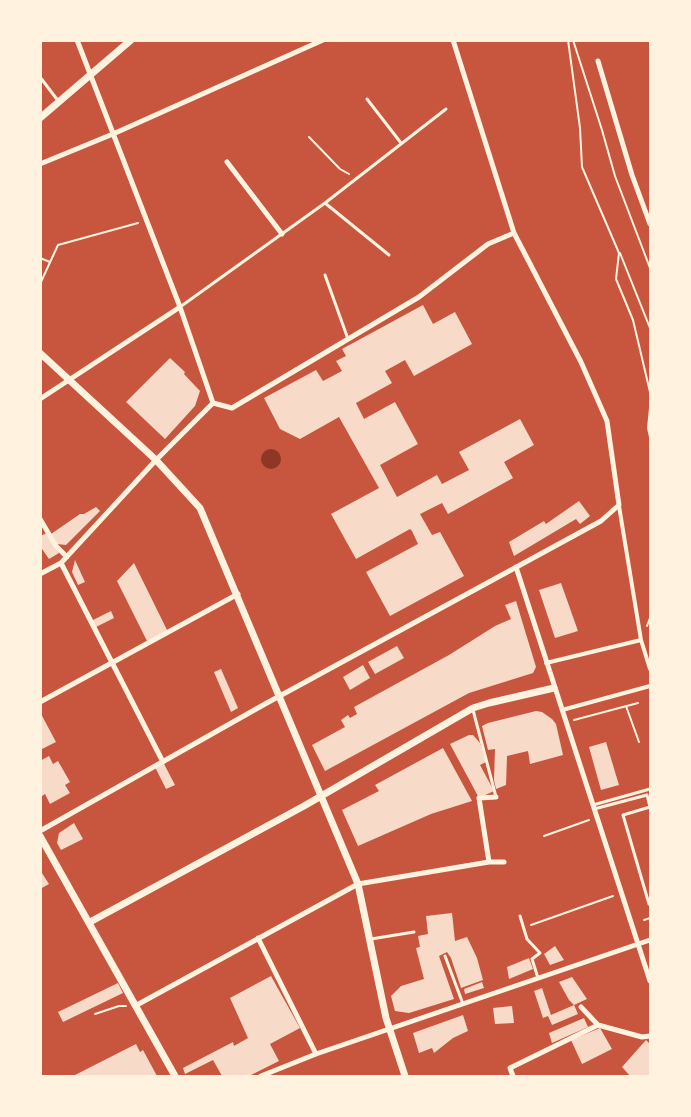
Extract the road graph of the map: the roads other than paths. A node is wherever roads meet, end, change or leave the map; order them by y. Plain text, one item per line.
1 (76, 40) edge
2 (130, 40) edge
3 (323, 40) edge
4 (453, 40) edge
5 (598, 61) dead end
6 (90, 75) junction
7 (40, 77) edge
8 (367, 99) dead end
9 (59, 102) junction
10 (446, 110) dead end
11 (40, 118) edge
12 (112, 134) junction
13 (401, 143) junction
14 (227, 162) dead end
15 (40, 164) edge
16 (325, 203) junction
17 (651, 224) edge
18 (513, 233) junction
19 (282, 234) junction
20 (389, 255) dead end
21 (325, 275) dead end
22 (180, 307) junction
23 (348, 339) junction
24 (40, 353) edge
25 (69, 380) junction
26 (40, 399) edge
27 (213, 403) junction
28 (156, 460) junction
29 (619, 505) junction
30 (40, 519) edge
31 (67, 557) junction
32 (61, 563) junction
33 (516, 567) junction
34 (40, 574) edge
35 (238, 594) junction
36 (640, 640) junction
37 (112, 663) junction
38 (546, 664) junction
39 (651, 669) edge
40 (651, 686) edge
41 (554, 688) junction
42 (279, 697) junction
43 (40, 702) edge
44 (473, 708) junction
45 (561, 710) junction
46 (163, 762) junction
47 (651, 789) edge
48 (322, 795) junction
49 (496, 797) joint
50 (594, 807) junction
51 (40, 831) edge
52 (40, 836) edge
53 (489, 862) junction
54 (504, 862) dead end
55 (358, 884) junction
56 (651, 903) edge
57 (520, 916) dead end
58 (90, 922) junction
59 (414, 932) dead end
60 (258, 938) junction
61 (370, 939) junction
62 (651, 940) edge
63 (639, 943) junction
64 (445, 956) dead end
65 (538, 978) junction
66 (651, 981) edge
67 (463, 1004) junction
68 (135, 1006) junction
69 (581, 1007) dead end
70 (598, 1025) junction
71 (390, 1030) junction
72 (651, 1036) edge
73 (316, 1054) junction
74 (175, 1077) edge
75 (261, 1077) edge
76 (405, 1077) edge
77 (513, 1077) edge

1 - 6 street
2 - 6 street
3 - 12 street
4 - 18 street
5 - 17 street
6 - 9 street
6 - 12 street
7 - 9 lane
8 - 13 lane
9 - 11 street
10 - 13 lane
12 - 15 street
12 - 22 street
13 - 16 lane
14 - 19 street
16 - 19 lane
16 - 20 lane
18 - 23 street
18 - 29 street
19 - 22 lane
21 - 23 lane
22 - 25 street
22 - 27 street
23 - 27 street
24 - 25 street
25 - 26 street
25 - 28 street
27 - 28 street
28 - 31 street
28 - 35 street
29 - 33 street
29 - 36 street
30 - 31 street
31 - 32 street
32 - 34 street
32 - 37 street
33 - 38 street
33 - 42 street
35 - 37 street
35 - 42 street
36 - 38 street
36 - 39 street
37 - 43 street
37 - 46 street
38 - 41 street
40 - 45 street
41 - 44 street
41 - 45 street
42 - 46 street
42 - 48 street
44 - 48 street
44 - 49 lane
45 - 50 street
46 - 51 street
47 - 50 lane
48 - 55 street
48 - 58 street
49 - 53 street
50 - 56 lane
50 - 63 street
52 - 58 street
53 - 54 street
53 - 55 street
55 - 60 street
55 - 61 street
57 - 65 lane
58 - 68 street
59 - 61 lane
60 - 68 street
60 - 73 street
61 - 71 street
62 - 63 street
63 - 65 street
63 - 66 street
64 - 67 lane
65 - 67 street
67 - 71 street
68 - 74 street
69 - 70 street
70 - 72 street
70 - 77 street
71 - 73 street
71 - 76 street
73 - 75 street

